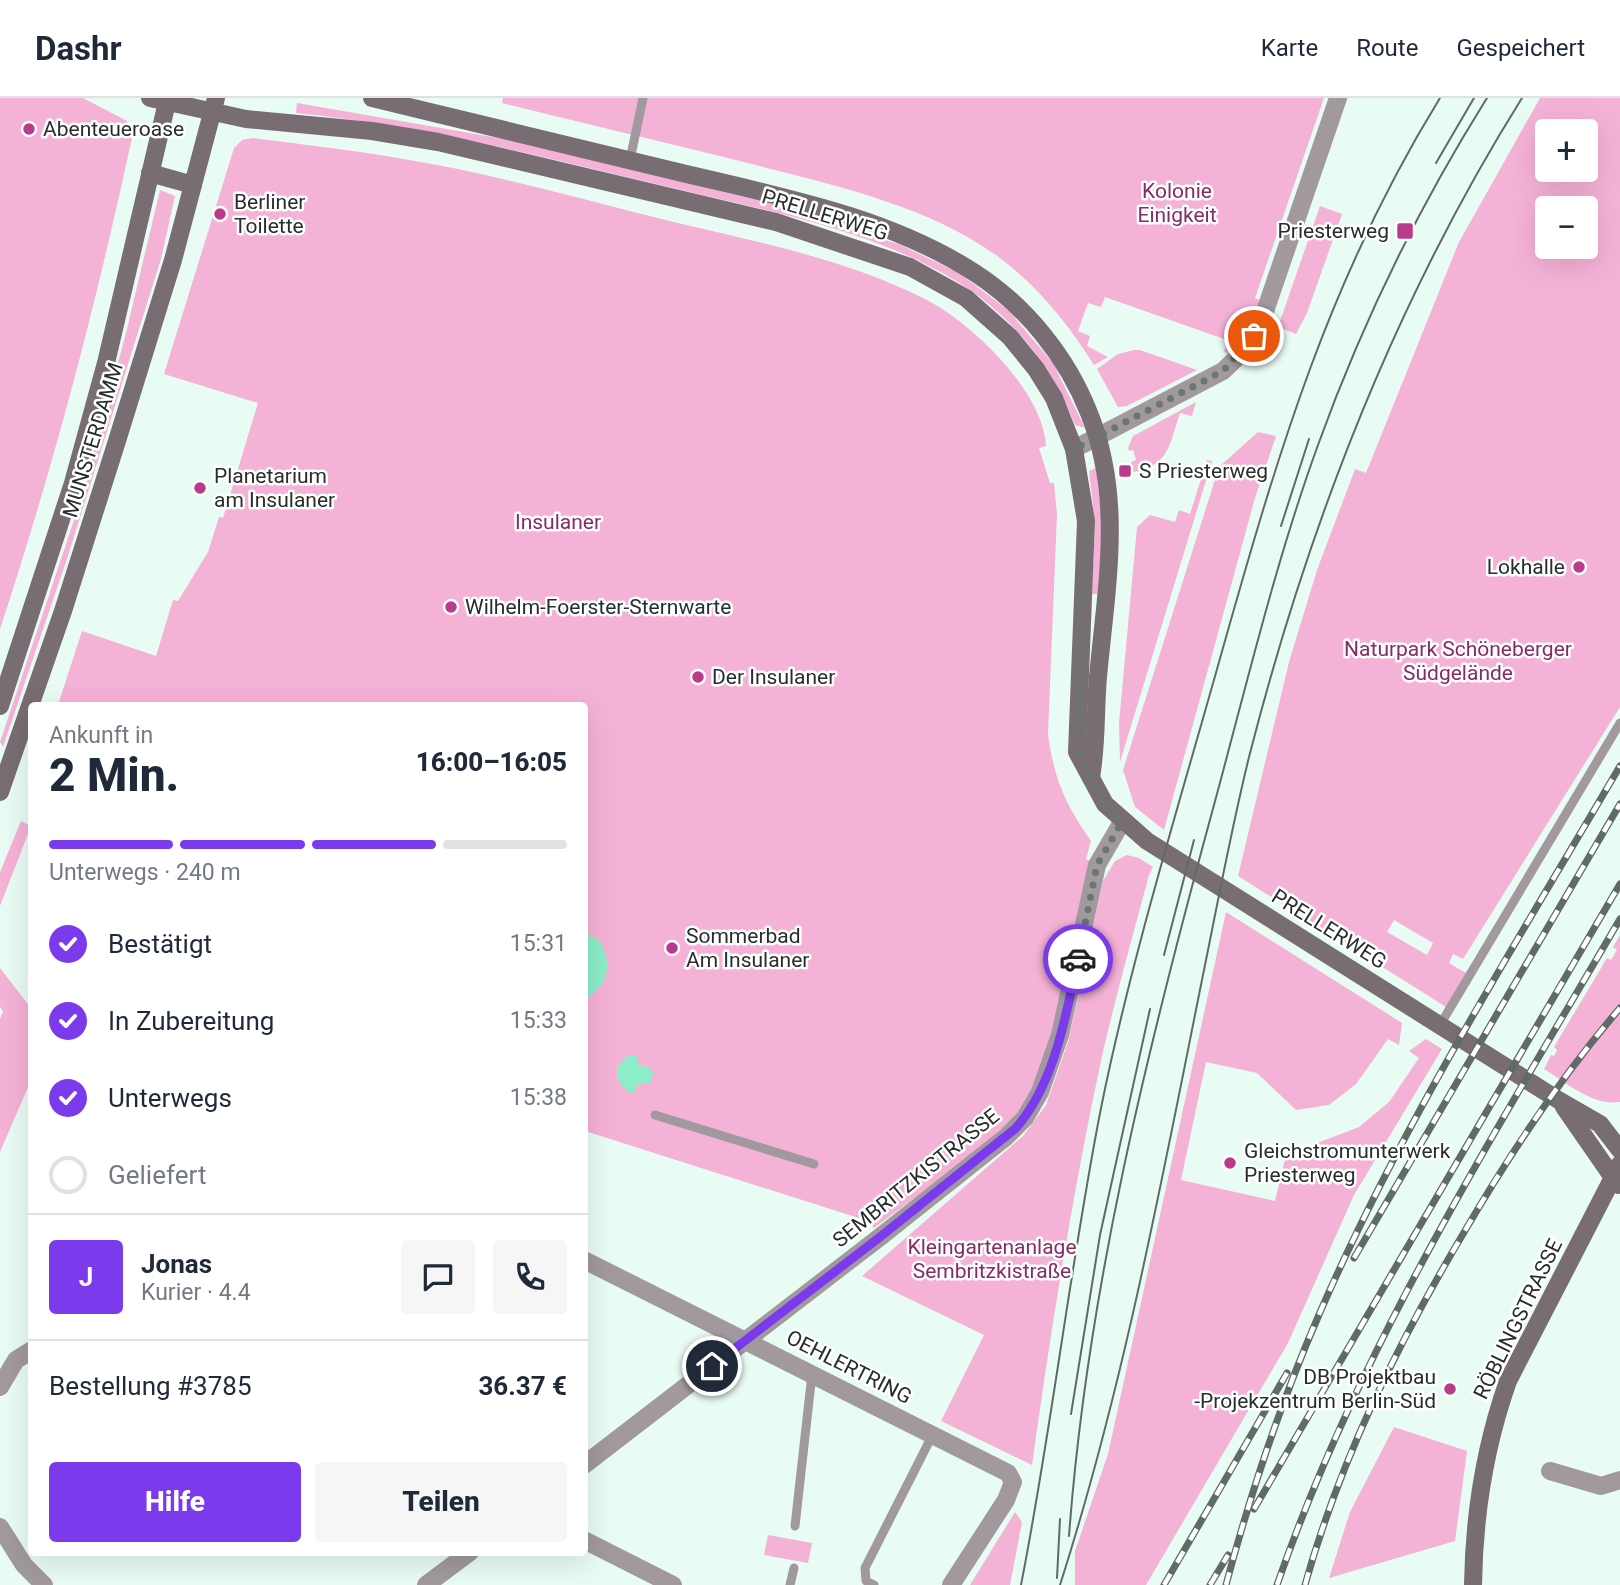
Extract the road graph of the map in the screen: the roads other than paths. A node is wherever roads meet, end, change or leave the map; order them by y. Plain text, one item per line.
1 (373, 98) edge
2 (643, 98) edge
3 (1338, 98) edge
4 (162, 99) edge
5 (215, 106) edge
6 (630, 160) junction
7 (150, 173) junction
8 (193, 185) junction
9 (1097, 437) junction
10 (1074, 449) junction
11 (36, 702) edge
12 (0, 706) edge
13 (1620, 723) edge
14 (28, 729) edge
15 (1091, 778) junction
16 (0, 792) edge
17 (1122, 822) junction
18 (1440, 1025) junction
19 (1560, 1101) junction
20 (654, 1115) dead end
21 (1620, 1150) edge
22 (814, 1164) dead end
23 (1618, 1176) edge
24 (588, 1262) edge
25 (745, 1340) junction
26 (28, 1352) edge
27 (812, 1374) junction
28 (0, 1387) edge
29 (933, 1434) junction
30 (588, 1462) edge
31 (1550, 1471) dead end
32 (1620, 1480) edge
33 (795, 1526) dead end
34 (0, 1527) edge
35 (588, 1543) edge
36 (465, 1556) edge
37 (794, 1567) dead end
38 (44, 1585) edge
39 (426, 1585) edge
40 (673, 1585) edge
41 (790, 1585) edge
42 (874, 1585) edge
43 (951, 1585) edge
44 (1473, 1585) edge

1 - 6 main road, PRELLERWEG
2 - 6 lane
3 - 9 street
4 - 5 main road, PRELLERWEG
4 - 7 main road, MUNSTERDAMM
5 - 8 main road, MUNSTERDAMM
5 - 10 main road, PRELLERWEG
6 - 9 main road, PRELLERWEG
7 - 8 main road
7 - 12 main road, MUNSTERDAMM
8 - 11 main road, MUNSTERDAMM
9 - 10 street
9 - 15 main road, PRELLERWEG
10 - 15 main road, PRELLERWEG
13 - 18 lane
14 - 16 main road, MUNSTERDAMM
15 - 17 main road, PRELLERWEG
17 - 18 main road, PRELLERWEG
17 - 25 street, SEMBRITZKISTRASSE
18 - 19 main road, PRELLERWEG
19 - 21 main road, PRELLERWEG
19 - 23 main road, PRELLERWEG
20 - 22 lane
23 - 44 main road, RÖBLINGSTRASSE
24 - 25 street, OEHLERTRING
25 - 27 street, OEHLERTRING
25 - 30 street, SEMBRITZKISTRASSE
26 - 28 street
27 - 29 street, OEHLERTRING
27 - 33 lane
29 - 42 lane
29 - 43 street, OEHLERTRING
31 - 32 street
34 - 38 street
35 - 40 street
36 - 39 street
37 - 41 lane

